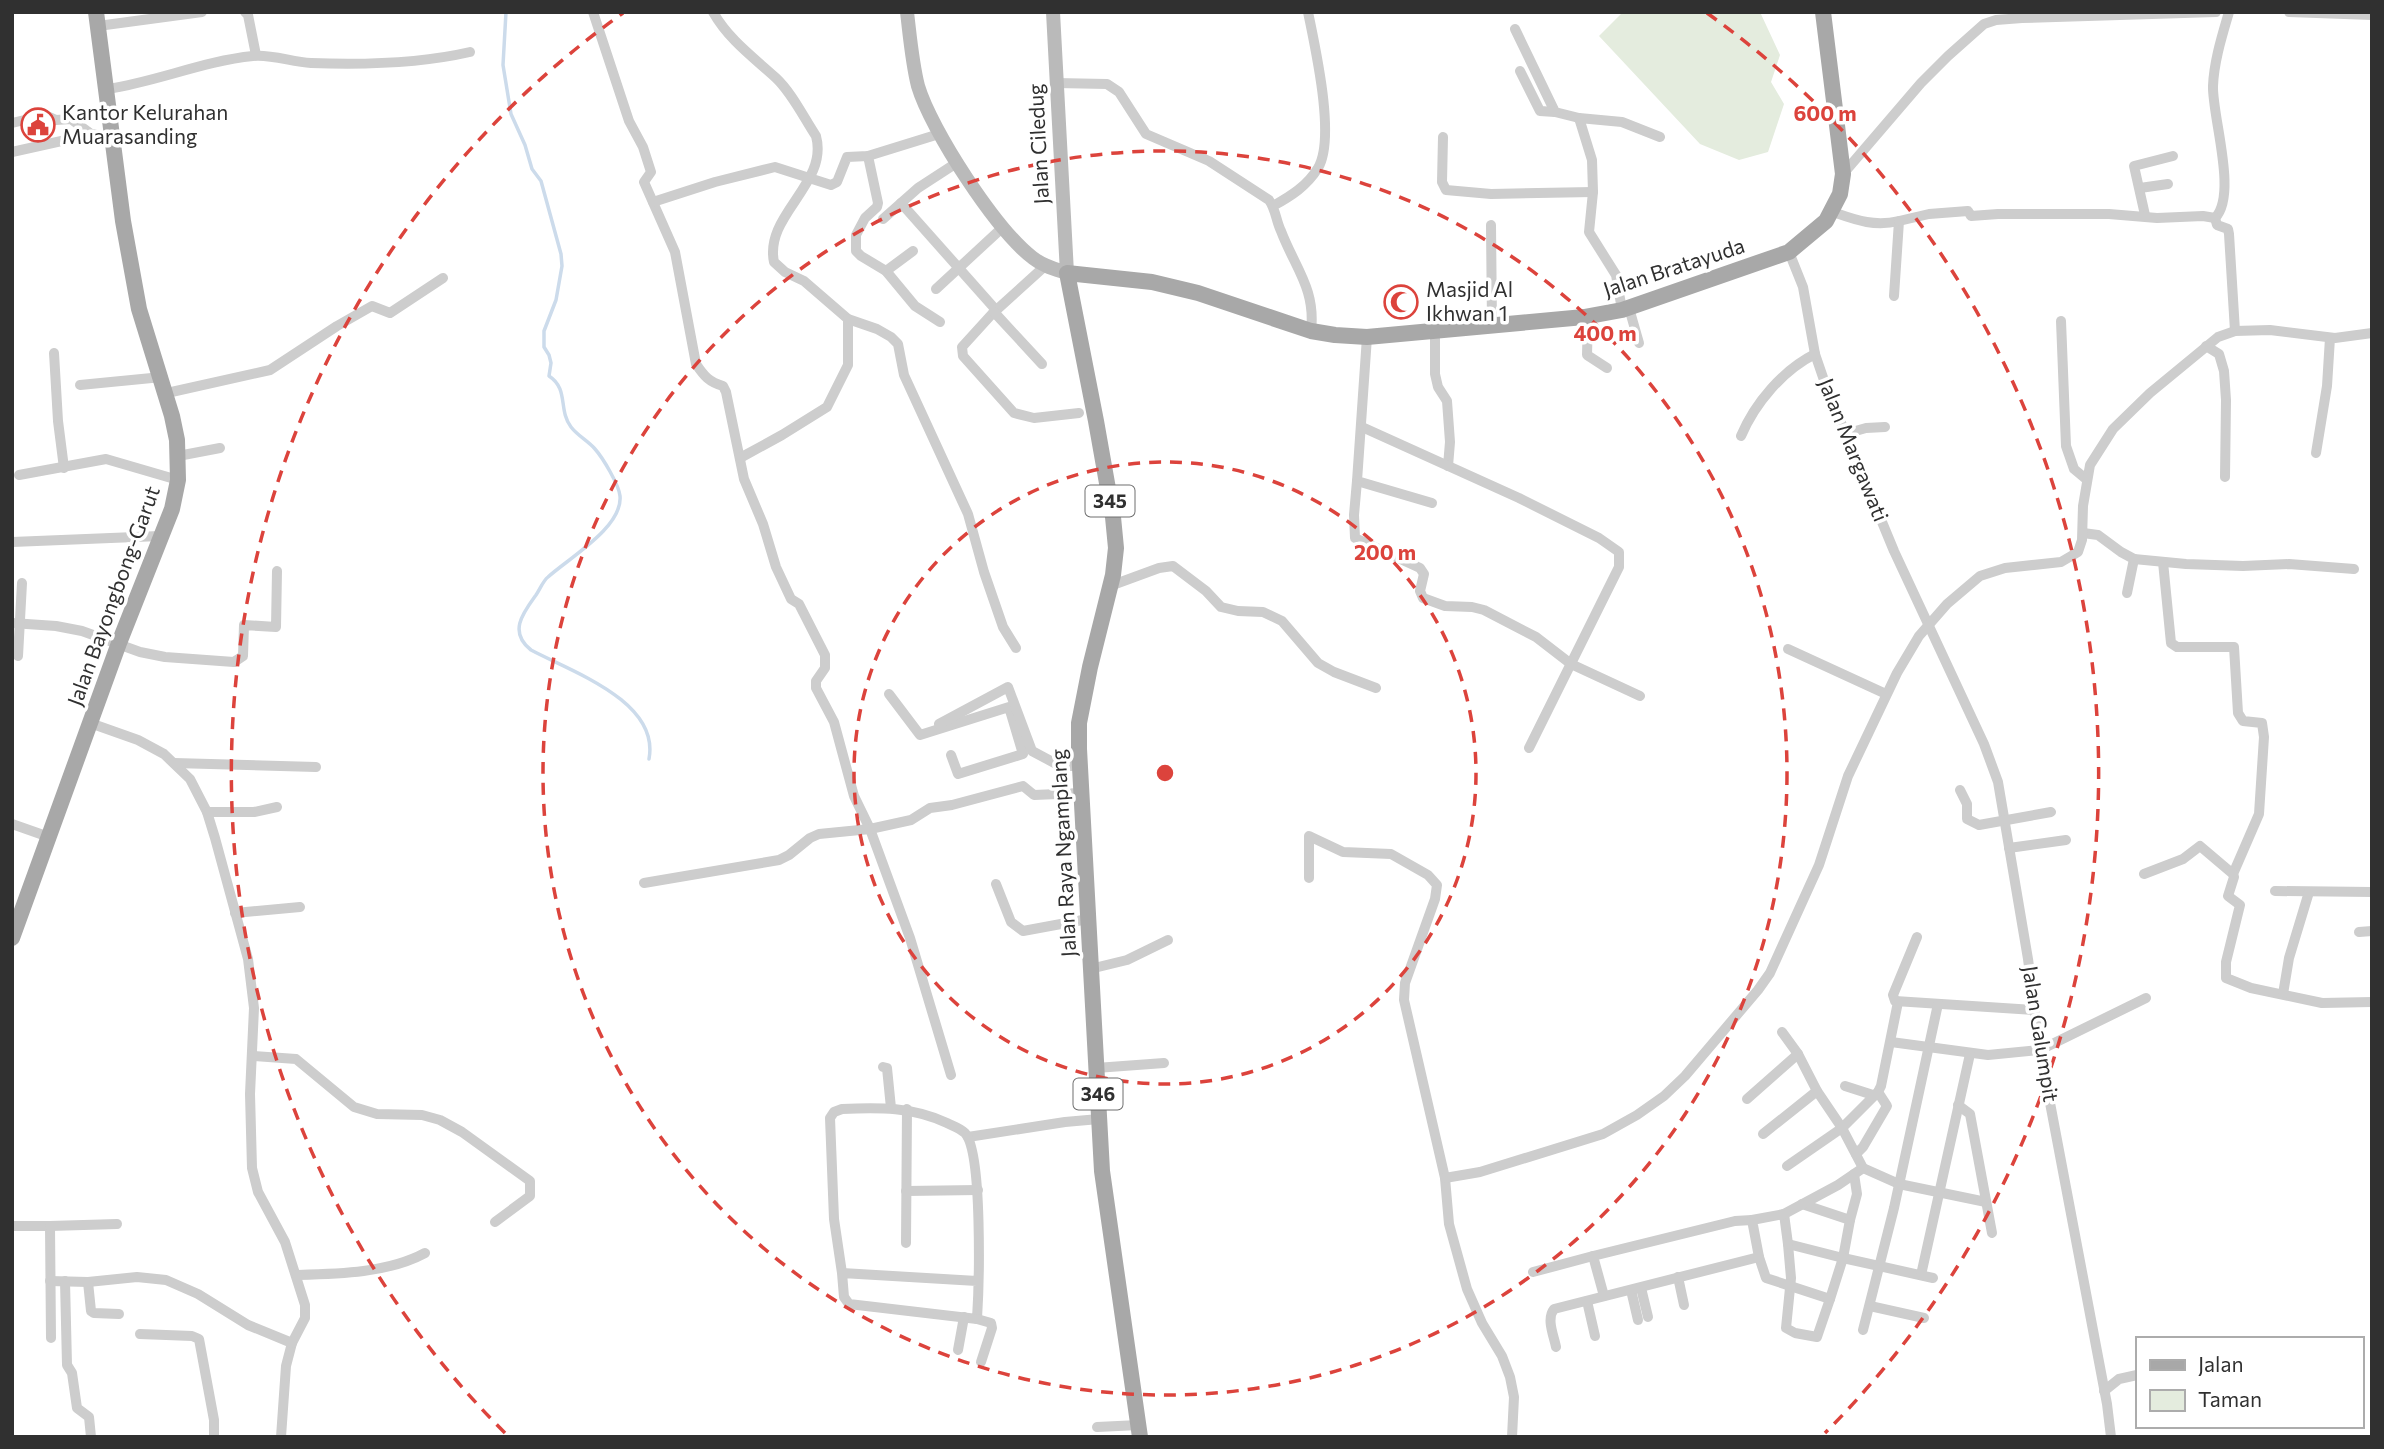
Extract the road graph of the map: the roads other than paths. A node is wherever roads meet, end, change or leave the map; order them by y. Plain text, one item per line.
1 (202, 12) edge
2 (245, 12) edge
3 (593, 12) edge
4 (713, 12) edge
5 (907, 12) edge
6 (1053, 12) edge
7 (1308, 12) edge
8 (2216, 12) edge
9 (2229, 12) edge
10 (2289, 12) edge
11 (2372, 15) edge
12 (1826, 16) edge
13 (97, 19) edge
14 (1516, 29) dead end
15 (470, 52) dead end
16 (256, 55) junction
17 (1520, 71) dead end
18 (1056, 83) junction
19 (107, 89) junction
20 (1555, 111) junction
21 (1578, 118) junction
22 (13, 119) edge
23 (88, 132) junction
24 (939, 134) junction
25 (1443, 137) dead end
26 (1660, 137) dead end
27 (113, 138) junction
28 (12, 152) edge
29 (868, 156) junction
30 (2173, 156) dead end
31 (958, 162) junction
32 (1843, 174) junction
33 (815, 181) junction
34 (2168, 184) dead end
35 (2140, 188) junction
36 (1593, 192) junction
37 (653, 202) junction
38 (901, 203) junction
39 (1273, 206) junction
40 (1833, 212) junction
41 (2145, 215) junction
42 (2215, 218) junction
43 (883, 219) dead end
44 (1899, 222) junction
45 (1491, 225) dead end
46 (1002, 228) junction
47 (913, 251) dead end
48 (1789, 252) junction
49 (1045, 266) junction
50 (959, 267) junction
51 (886, 271) junction
52 (1067, 273) junction
53 (443, 278) dead end
54 (936, 289) dead end
55 (1895, 296) dead end
56 (1625, 309) junction
57 (995, 311) junction
58 (1588, 317) junction
59 (848, 319) junction
60 (2061, 321) dead end
61 (940, 322) dead end
62 (1492, 325) junction
63 (1435, 330) junction
64 (1311, 331) junction
65 (2235, 331) junction
66 (2372, 333) edge
67 (1367, 337) junction
68 (1639, 343) dead end
69 (2330, 343) junction
70 (2210, 348) junction
71 (54, 353) dead end
72 (1815, 354) junction
73 (1042, 364) dead end
74 (1607, 368) dead end
75 (79, 385) dead end
76 (164, 385) junction
77 (1079, 413) dead end
78 (1362, 427) junction
79 (1885, 427) dead end
80 (1845, 434) junction
81 (1741, 436) dead end
82 (220, 448) dead end
83 (2316, 453) dead end
84 (178, 456) junction
85 (740, 458) junction
86 (1448, 466) junction
87 (64, 468) junction
88 (19, 475) dead end
89 (2225, 477) dead end
90 (2086, 479) junction
91 (178, 480) junction
92 (1357, 481) junction
93 (1432, 503) dead end
94 (2091, 534) junction
95 (160, 536) junction
96 (12, 542) edge
97 (2134, 559) junction
98 (2163, 562) junction
99 (2354, 569) dead end
100 (277, 571) dead end
101 (22, 583) dead end
102 (1110, 586) junction
103 (2127, 593) dead end
104 (15, 624) edge
105 (1929, 626) junction
106 (1936, 641) joint
107 (118, 643) junction
108 (1016, 648) dead end
109 (1788, 649) dead end
110 (18, 656) dead end
111 (1571, 664) junction
112 (1376, 688) dead end
113 (889, 694) dead end
114 (1886, 694) junction
115 (1640, 696) dead end
116 (1013, 706) junction
117 (90, 723) junction
118 (1079, 730) joint
119 (920, 735) junction
120 (1529, 748) dead end
121 (1027, 752) junction
122 (951, 755) dead end
123 (1079, 758) junction
124 (174, 763) junction
125 (316, 767) dead end
126 (1960, 790) dead end
127 (1081, 793) junction
128 (277, 807) dead end
129 (207, 812) junction
130 (2051, 812) dead end
131 (2005, 820) junction
132 (12, 824) edge
133 (870, 829) junction
134 (45, 835) junction
135 (2066, 841) dead end
136 (2009, 848) junction
137 (2233, 873) junction
138 (2144, 874) dead end
139 (1309, 878) dead end
140 (644, 883) dead end
141 (996, 884) dead end
142 (2275, 891) dead end
143 (2309, 892) junction
144 (2372, 892) edge
145 (300, 907) dead end
146 (235, 914) junction
147 (1088, 919) junction
148 (2372, 931) edge
149 (2358, 932) dead end
150 (1917, 937) dead end
151 (12, 938) edge
152 (1168, 940) dead end
153 (1090, 969) junction
154 (2283, 994) junction
155 (2146, 998) dead end
156 (1898, 1002) junction
157 (2372, 1002) edge
158 (1938, 1004) junction
159 (2035, 1010) junction
160 (1782, 1032) dead end
161 (1891, 1042) junction
162 (1930, 1047) junction
163 (2040, 1050) junction
164 (1798, 1054) junction
165 (1970, 1054) junction
166 (253, 1056) junction
167 (1164, 1063) dead end
168 (1096, 1068) junction
169 (951, 1075) dead end
170 (1845, 1086) dead end
171 (1817, 1091) junction
172 (1876, 1094) junction
173 (1747, 1099) dead end
174 (1958, 1105) junction
175 (907, 1109) junction
176 (1099, 1119) junction
177 (1842, 1128) junction
178 (1763, 1134) dead end
179 (968, 1137) junction
180 (1856, 1154) junction
181 (1787, 1166) dead end
182 (1858, 1171) junction
183 (1445, 1178) junction
184 (1899, 1184) junction
185 (978, 1190) junction
186 (906, 1191) junction
187 (1939, 1191) junction
188 (1986, 1202) junction
189 (1802, 1204) junction
190 (1784, 1214) junction
191 (1752, 1220) junction
192 (1850, 1220) junction
193 (495, 1222) dead end
194 (117, 1224) dead end
195 (12, 1226) edge
196 (50, 1226) junction
197 (1992, 1233) dead end
198 (906, 1243) dead end
199 (1788, 1244) junction
200 (425, 1253) dead end
201 (1593, 1256) junction
202 (1759, 1257) junction
203 (1843, 1258) junction
204 (1878, 1266) junction
205 (1533, 1272) dead end
206 (842, 1273) junction
207 (297, 1275) junction
208 (1921, 1275) junction
209 (1678, 1277) junction
210 (1933, 1278) dead end
211 (50, 1280) junction
212 (977, 1280) junction
213 (65, 1281) junction
214 (88, 1282) junction
215 (1789, 1287) junction
216 (1636, 1289) junction
217 (1604, 1296) junction
218 (1830, 1299) junction
219 (1587, 1301) junction
220 (1684, 1306) dead end
221 (1870, 1306) junction
222 (119, 1314) dead end
223 (964, 1317) junction
224 (1924, 1318) dead end
225 (1643, 1319) dead end
226 (977, 1320) junction
227 (1863, 1330) dead end
228 (140, 1334) dead end
229 (1595, 1336) dead end
230 (51, 1338) dead end
231 (292, 1343) junction
232 (1556, 1348) dead end
233 (958, 1350) dead end
234 (981, 1362) dead end
235 (2136, 1374) edge
236 (2104, 1391) junction
237 (1097, 1427) dead end
238 (1139, 1431) edge
239 (91, 1437) edge
240 (214, 1437) edge
241 (281, 1437) edge
242 (1511, 1437) edge
243 (2111, 1437) edge

1 - 13 street
2 - 16 street
3 - 37 street
4 - 33 street
5 - 24 street
6 - 18 street, Jalan Ciledug
7 - 39 street
8 - 32 street
9 - 42 street
10 - 11 street
12 - 32 main road, Jalan Bratayuda
13 - 19 main road, Jalan Bayongbong-Garut
14 - 20 street
15 - 16 street
16 - 19 street
17 - 20 street
18 - 39 street
18 - 52 street, Jalan Ciledug
19 - 27 main road, Jalan Bayongbong-Garut
20 - 21 street
21 - 26 street
21 - 36 street
22 - 23 street
23 - 27 street
23 - 28 street
24 - 29 street
24 - 31 street
25 - 36 street
27 - 76 main road, Jalan Bayongbong-Garut
29 - 33 street
29 - 51 street
30 - 35 street
31 - 38 street
31 - 46 street
32 - 40 main road, Jalan Bratayuda
33 - 37 street
33 - 59 street
34 - 35 street
35 - 41 street
36 - 56 street
37 - 85 street
38 - 43 street
38 - 50 street
39 - 64 street
40 - 44 street
40 - 48 main road, Jalan Bratayuda
41 - 42 street
41 - 44 street
42 - 65 street
44 - 55 street
45 - 62 street
46 - 49 street
46 - 50 street
47 - 51 street
48 - 56 main road, Jalan Bratayuda
48 - 72 street, Jalan Margawati
49 - 52 street
49 - 57 street
50 - 54 street
50 - 57 street
51 - 61 street
52 - 64 main road, Jalan Bratayuda
52 - 102 main road, Jalan Raya Ngamplang / 345
53 - 76 street
56 - 58 main road, Jalan Bratayuda
56 - 68 street
57 - 73 street
57 - 77 street
58 - 62 main road, Jalan Bratayuda
58 - 74 street
59 - 85 street
59 - 108 street
60 - 90 street
62 - 63 main road, Jalan Bratayuda
63 - 67 main road, Jalan Bratayuda
63 - 86 street
64 - 67 main road, Jalan Bratayuda
65 - 69 street
65 - 70 street
66 - 69 street
67 - 78 street
69 - 83 street
70 - 89 street
70 - 90 street
71 - 87 street
72 - 80 street, Jalan Margawati
72 - 81 street
75 - 76 street
76 - 84 main road, Jalan Bayongbong-Garut
78 - 86 street
78 - 92 street
79 - 80 street
80 - 105 street, Jalan Margawati
82 - 84 street
84 - 91 main road, Jalan Bayongbong-Garut
85 - 133 street
86 - 111 street
87 - 88 street
87 - 91 street
90 - 94 street
91 - 95 main road, Jalan Bayongbong-Garut
92 - 93 street
92 - 111 street
94 - 97 street
94 - 105 street
95 - 96 street
95 - 107 main road, Jalan Bayongbong-Garut
97 - 98 street
97 - 103 street
98 - 99 street
98 - 137 street
100 - 107 street
101 - 104 street
102 - 112 street
102 - 118 main road, Jalan Raya Ngamplang / 345
104 - 107 street
104 - 110 street
105 - 106 street, Jalan Margawati
105 - 114 street
106 - 131 street, Jalan Galumpit
107 - 117 main road, Jalan Bayongbong-Garut
109 - 114 street
111 - 115 street
111 - 120 street
113 - 119 street
114 - 183 street
116 - 119 street
116 - 119 street
116 - 121 street
117 - 124 street
117 - 134 main road, Jalan Bayongbong-Garut
118 - 123 main road, Jalan Raya Ngamplang / 346
121 - 122 street
121 - 123 street
123 - 127 main road, Jalan Raya Ngamplang / 346
124 - 125 street
124 - 129 street
126 - 131 street
127 - 133 street
127 - 147 main road, Jalan Raya Ngamplang / 346
128 - 129 street
129 - 146 street
130 - 131 street
131 - 136 street, Jalan Galumpit
132 - 134 street
133 - 140 street
133 - 169 street
134 - 151 main road, Jalan Bayongbong-Garut
135 - 136 street
136 - 159 street, Jalan Galumpit
137 - 138 street
137 - 154 street
139 - 183 street
141 - 147 street
142 - 143 street
143 - 144 street
143 - 154 street
145 - 146 street
146 - 166 street
147 - 153 main road, Jalan Raya Ngamplang / 346
148 - 149 street
150 - 156 street
152 - 153 street
153 - 168 main road, Jalan Raya Ngamplang / 346
154 - 157 street
155 - 163 street
156 - 158 street
156 - 161 street
158 - 159 street
158 - 162 street
159 - 163 street, Jalan Galumpit
160 - 164 street
161 - 162 street
161 - 172 street
162 - 165 street
162 - 184 street
163 - 165 street
163 - 236 street, Jalan Galumpit
164 - 171 street
164 - 173 street
165 - 174 street
166 - 193 street
166 - 207 street
167 - 168 street
168 - 176 main road, Jalan Raya Ngamplang / 346
170 - 172 street
171 - 177 street
171 - 178 street
172 - 177 street
172 - 180 street
174 - 187 street
174 - 188 street
175 - 179 street
175 - 186 street
175 - 206 street
176 - 179 street
176 - 238 main road, Jalan Raya Ngamplang / 346
177 - 180 street
177 - 181 street
179 - 185 street
180 - 182 street
182 - 184 street
182 - 189 street
182 - 192 street
183 - 242 street
184 - 187 street
184 - 204 street
185 - 186 street
185 - 212 street
186 - 198 street
187 - 188 street
187 - 208 street
188 - 197 street
189 - 190 street
189 - 192 street
190 - 191 street
190 - 199 street
191 - 201 street
191 - 202 street
192 - 203 street
194 - 196 street
195 - 196 street
196 - 211 street
199 - 203 street
199 - 215 street
200 - 207 street
201 - 205 street
201 - 217 street
202 - 209 street
202 - 215 street
203 - 204 street
203 - 218 street
204 - 208 street
204 - 221 street
206 - 212 street
206 - 223 street
207 - 231 street
208 - 210 street
209 - 216 street
209 - 220 street
211 - 213 street
211 - 230 street
212 - 226 street
213 - 214 street
213 - 239 street
214 - 222 street
214 - 231 street
215 - 218 street
215 - 218 street
216 - 217 street
216 - 225 street
217 - 219 street
219 - 229 street
219 - 232 street
221 - 224 street
221 - 227 street
223 - 226 street
223 - 233 street
226 - 234 street
228 - 240 street
231 - 241 street
235 - 236 street
236 - 243 street, Jalan Galumpit
237 - 238 street

